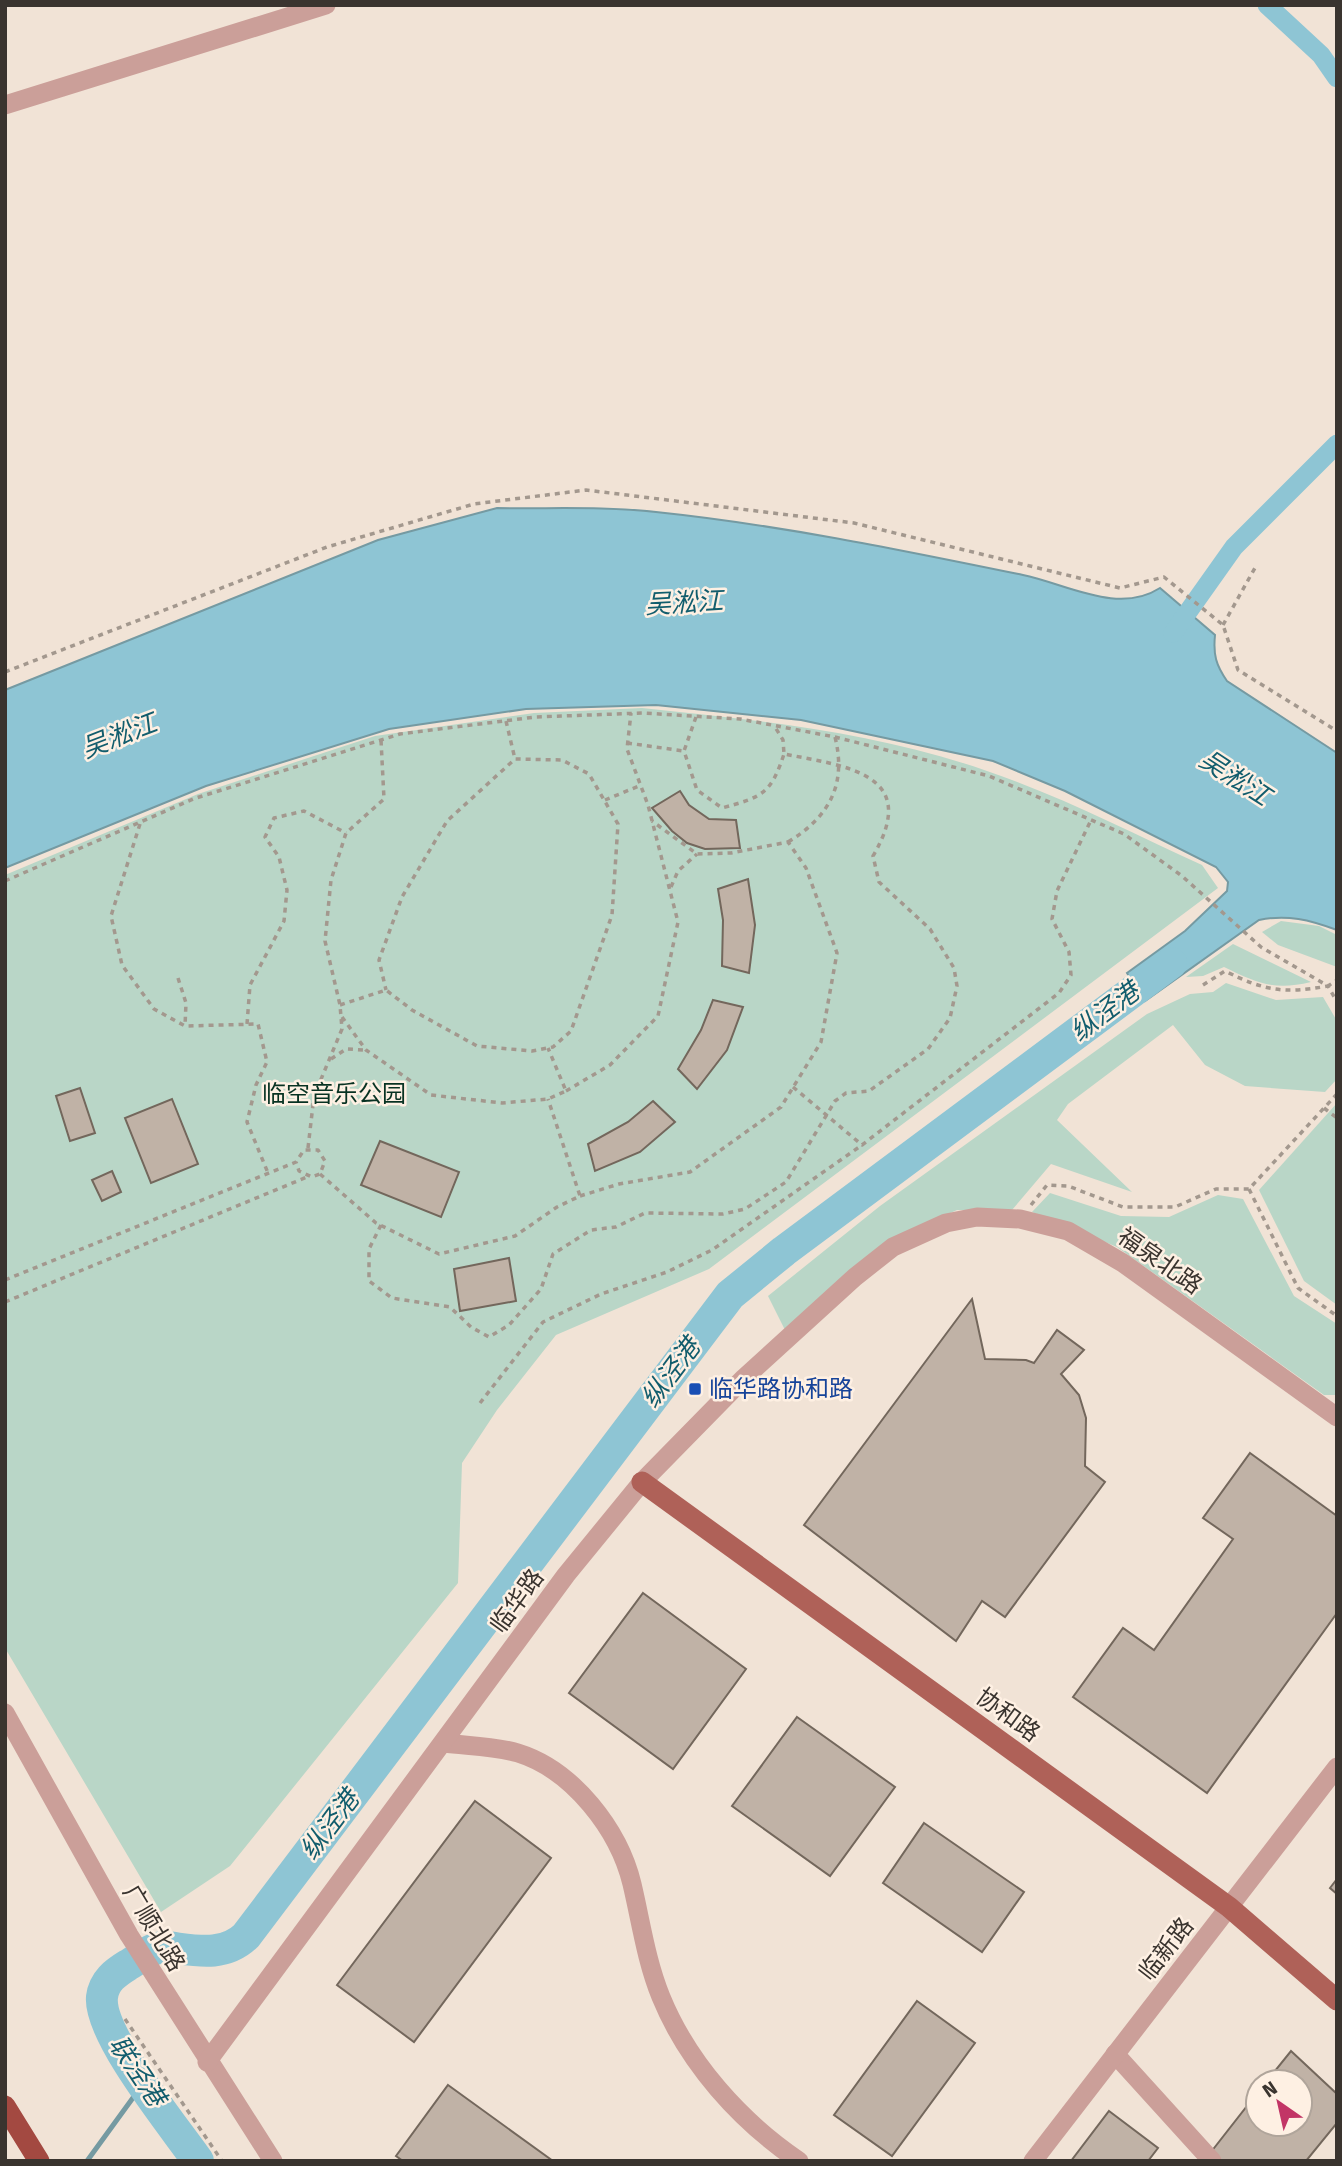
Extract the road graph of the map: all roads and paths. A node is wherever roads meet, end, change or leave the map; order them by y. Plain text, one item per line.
1 (326, 5) edge
2 (5, 105) edge
3 (1256, 566) dead end
4 (1223, 625) junction
5 (5, 672) edge
6 (631, 713) junction
7 (696, 716) junction
8 (506, 721) junction
9 (775, 726) junction
10 (1337, 731) edge
11 (835, 737) junction
12 (381, 740) junction
13 (627, 743) junction
14 (684, 751) junction
15 (784, 754) junction
16 (515, 759) junction
17 (839, 765) junction
18 (639, 786) junction
19 (605, 800) junction
20 (1091, 820) junction
21 (652, 821) junction
22 (140, 823) junction
23 (346, 833) junction
24 (788, 842) junction
25 (697, 854) junction
26 (5, 881) edge
27 (670, 889) junction
28 (178, 978) dead end
29 (1337, 980) edge
30 (1203, 985) dead end
31 (1328, 986) junction
32 (386, 990) junction
33 (1337, 1002) edge
34 (340, 1005) junction
35 (341, 1015) junction
36 (247, 1024) junction
37 (185, 1026) junction
38 (548, 1048) junction
39 (366, 1051) junction
40 (329, 1060) junction
41 (793, 1087) junction
42 (566, 1091) junction
43 (1337, 1094) edge
44 (548, 1099) junction
45 (1324, 1108) junction
46 (827, 1114) junction
47 (1337, 1118) edge
48 (862, 1145) junction
49 (308, 1148) junction
50 (296, 1162) junction
51 (268, 1173) junction
52 (320, 1174) junction
53 (307, 1177) junction
54 (1249, 1189) junction
55 (580, 1196) junction
56 (1020, 1219) junction
57 (381, 1225) junction
58 (929, 1229) joint
59 (5, 1280) edge
60 (5, 1302) edge
61 (1337, 1316) edge
62 (480, 1403) dead end
63 (1337, 1418) edge
64 (642, 1482) junction
65 (5, 1713) edge
66 (444, 1743) junction
67 (1337, 1767) edge
68 (1229, 1907) junction
69 (1337, 2000) edge
70 (125, 2019) dead end
71 (1115, 2054) junction
72 (207, 2062) junction
73 (5, 2106) edge
74 (39, 2161) edge
75 (222, 2161) edge
76 (273, 2161) edge
77 (799, 2161) edge
78 (1033, 2161) edge
79 (1212, 2161) edge

1 - 2 street
3 - 4 path
4 - 5 path
4 - 10 path
6 - 7 path
6 - 8 path
6 - 13 path
7 - 9 path
7 - 14 path
8 - 12 path
8 - 16 path
9 - 11 path
9 - 15 path
11 - 17 path
11 - 20 path
12 - 22 path
12 - 23 path
13 - 14 path
13 - 18 path
14 - 15 path
15 - 17 path
16 - 19 path
16 - 32 path
17 - 24 path
17 - 46 path
18 - 19 path
18 - 21 path
19 - 38 path
20 - 31 path
20 - 48 path
21 - 25 path
21 - 27 path
22 - 26 path
22 - 37 path
23 - 34 path
23 - 36 path
24 - 25 path
24 - 41 path
25 - 27 path
27 - 42 path
28 - 37 path
29 - 31 path
30 - 31 path
31 - 33 path
32 - 34 path
32 - 38 path
34 - 35 path
35 - 39 path
35 - 40 path
36 - 37 path
36 - 51 path
38 - 42 path
39 - 40 path
39 - 44 path
40 - 49 path
41 - 46 path
41 - 55 path
42 - 44 path
43 - 45 path
44 - 55 path
45 - 47 path
45 - 54 path
46 - 48 path
46 - 57 path
48 - 62 path
49 - 50 path
49 - 52 path
50 - 51 path
50 - 53 path
51 - 59 path
52 - 53 path
52 - 57 path
53 - 60 path
54 - 56 path
54 - 61 path
55 - 57 path
56 - 58 street, 福泉北路
56 - 63 street, 福泉北路
58 - 64 street, 临华路
64 - 66 street, 临华路
64 - 68 main road, 协和路
65 - 72 street, 广顺北路
66 - 72 street, 临华路
66 - 77 street
67 - 68 street, 临新路
68 - 69 main road, 协和路
68 - 71 street, 临新路
70 - 75 path
71 - 78 street, 临新路
71 - 79 street
72 - 76 street, 广顺北路
73 - 74 highway

